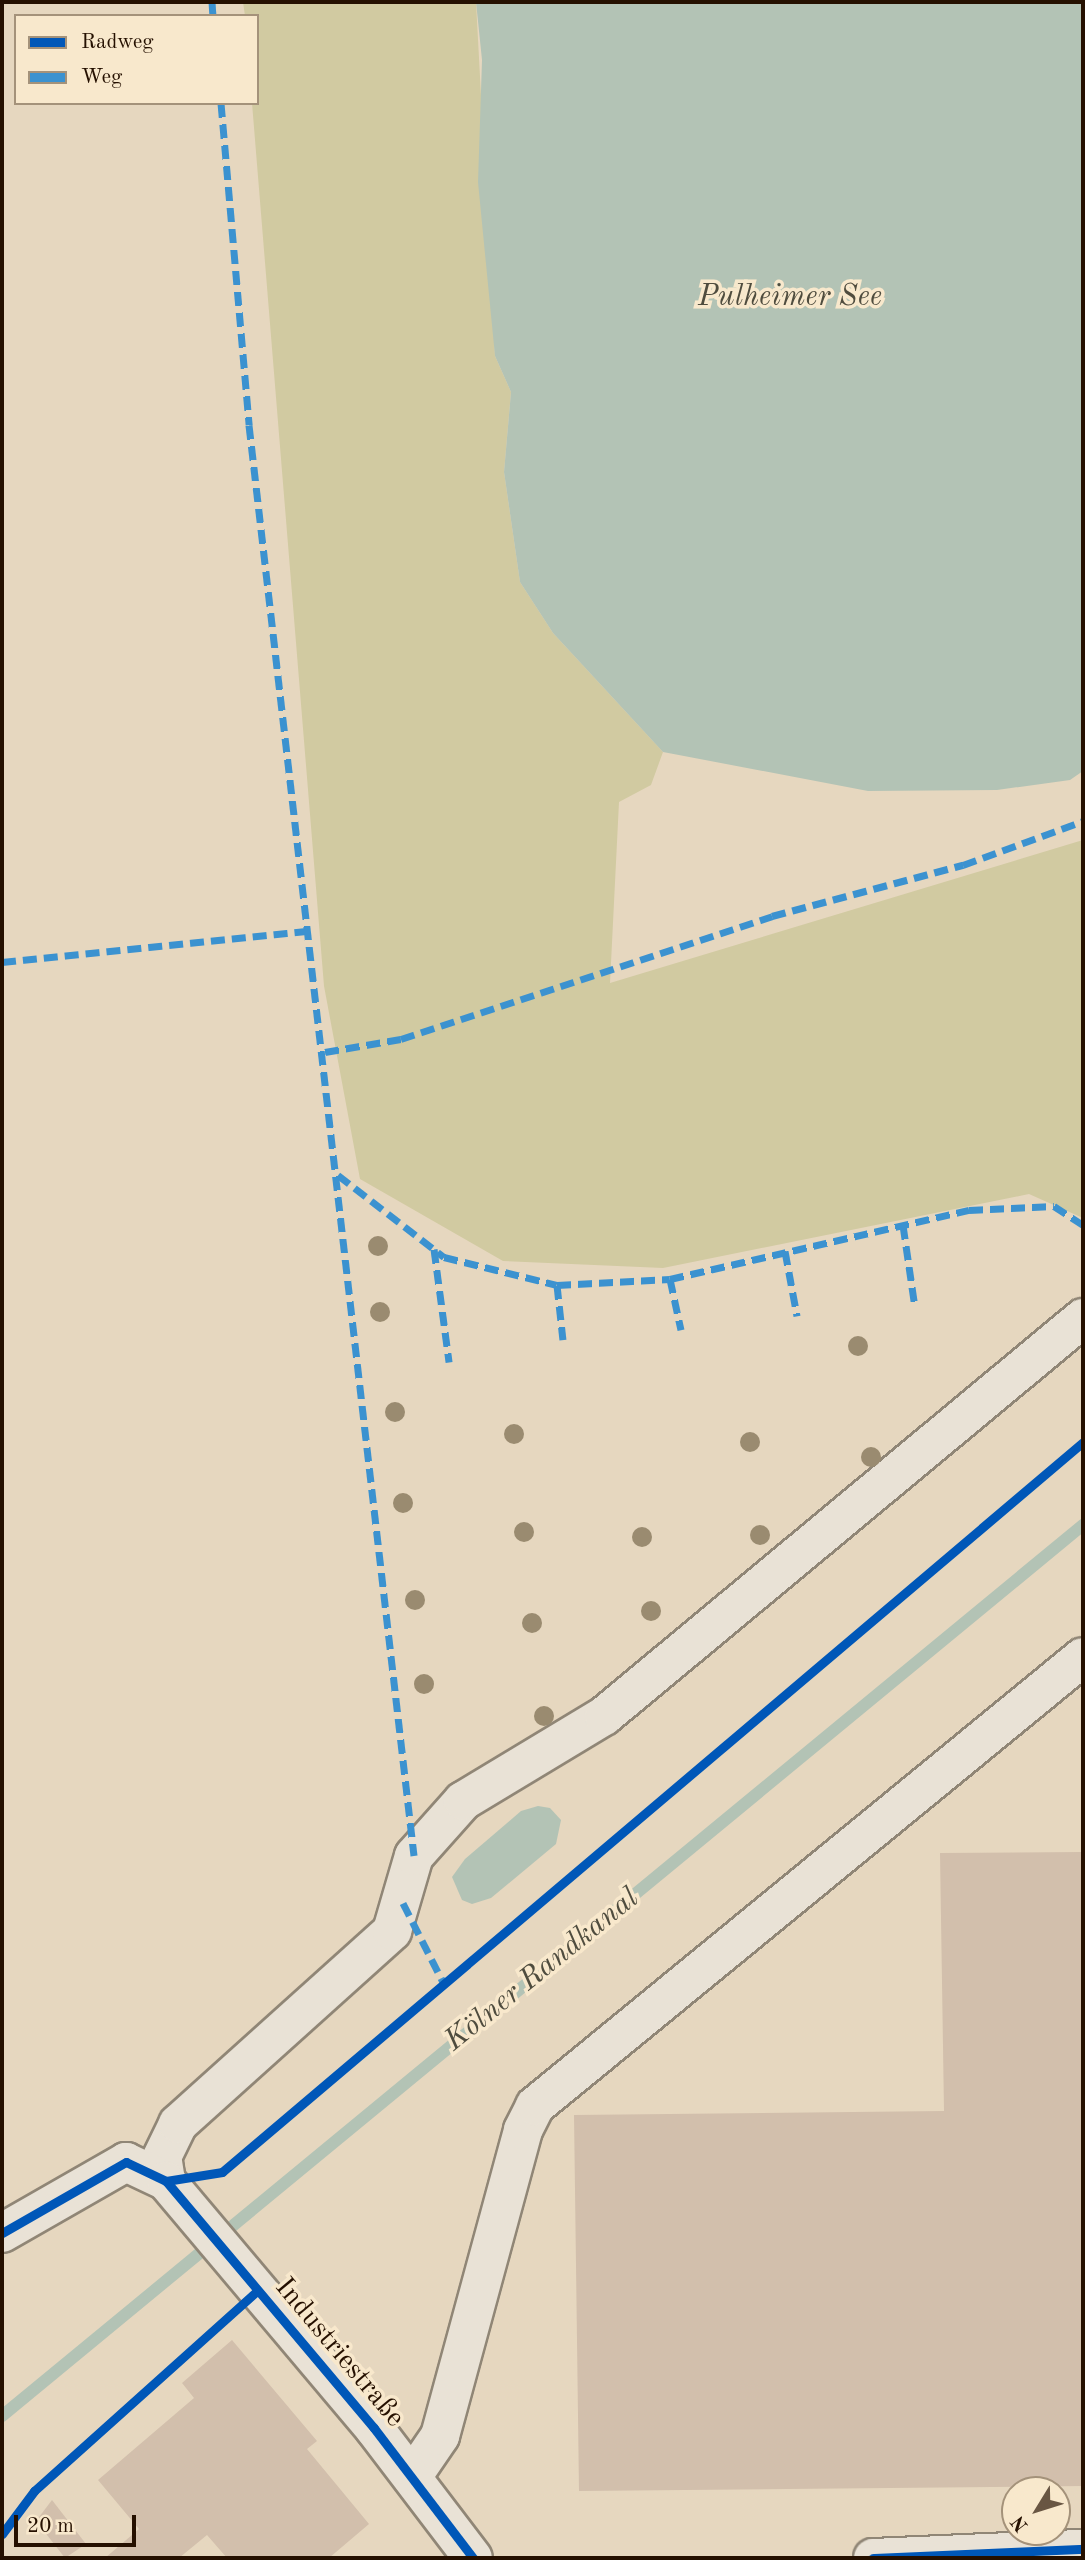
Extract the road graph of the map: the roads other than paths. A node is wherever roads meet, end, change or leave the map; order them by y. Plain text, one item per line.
1 (1083, 1318) edge
2 (1083, 1657) edge
3 (177, 2195) junction
4 (2, 2233) edge
5 (412, 2477) junction
6 (1083, 2549) edge
7 (472, 2558) edge
8 (873, 2558) edge

1 - 3 street
2 - 5 street
3 - 4 street
3 - 5 street, Industriestraße
5 - 7 street, Industriestraße
6 - 8 street

